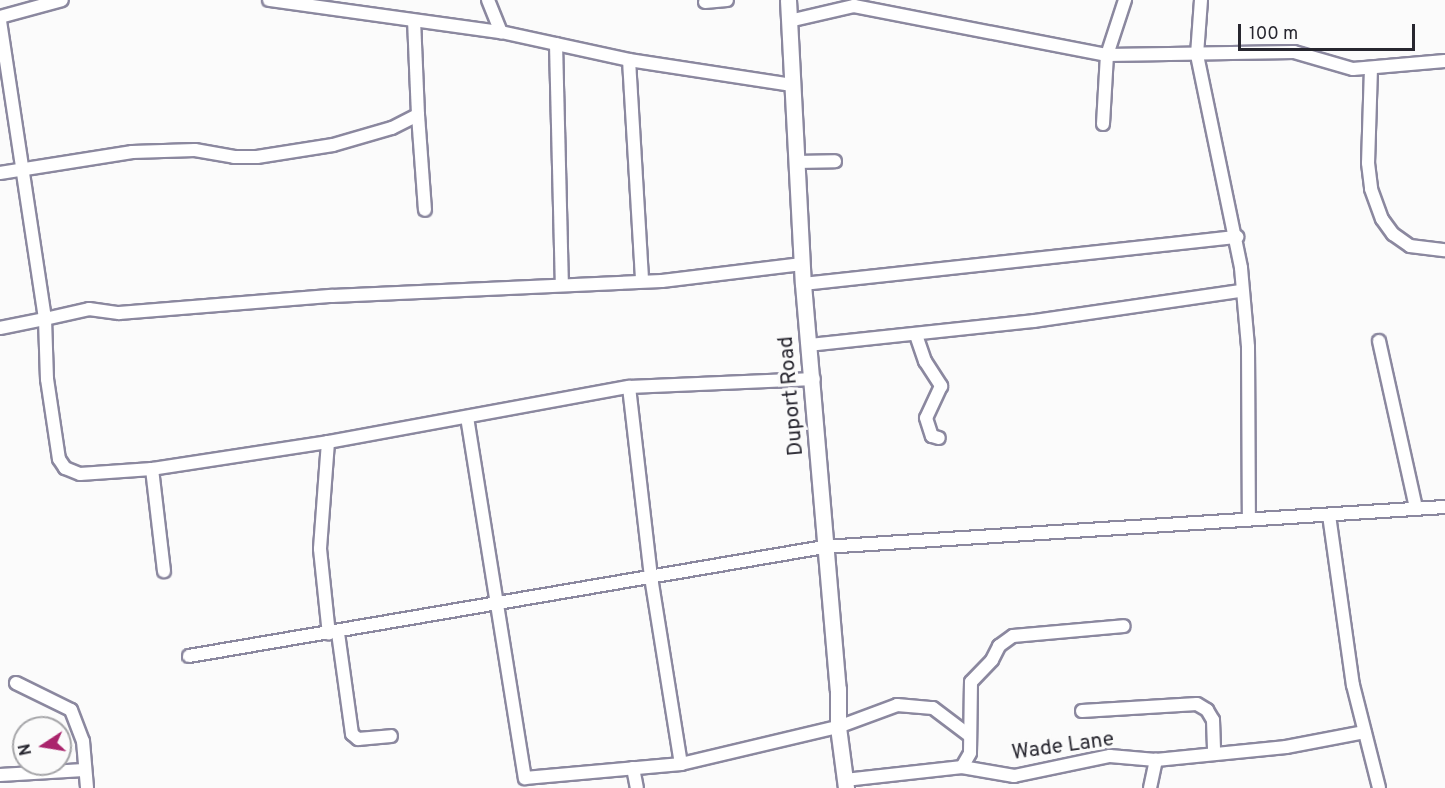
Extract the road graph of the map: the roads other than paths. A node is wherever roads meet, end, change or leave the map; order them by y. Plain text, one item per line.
1 (62, 0) edge
2 (269, 0) edge
3 (488, 0) edge
4 (727, 0) edge
5 (788, 0) edge
6 (1125, 0) edge
7 (1201, 0) edge
8 (705, 2) dead end
9 (352, 5) edge
10 (0, 20) edge
11 (414, 21) junction
12 (789, 21) junction
13 (501, 32) junction
14 (556, 44) junction
15 (1107, 55) junction
16 (1197, 55) junction
17 (629, 60) junction
18 (1445, 61) edge
19 (1371, 68) junction
20 (792, 85) junction
21 (418, 115) junction
22 (1103, 124) dead end
23 (836, 161) dead end
24 (796, 162) junction
25 (21, 170) junction
26 (0, 173) edge
27 (425, 210) dead end
28 (1237, 237) junction
29 (1445, 250) edge
30 (802, 264) junction
31 (642, 281) junction
32 (562, 284) junction
33 (803, 284) junction
34 (1240, 291) junction
35 (45, 319) junction
36 (0, 328) edge
37 (916, 335) junction
38 (1379, 340) dead end
39 (809, 345) junction
40 (814, 379) junction
41 (628, 387) junction
42 (467, 417) junction
43 (939, 438) dead end
44 (328, 441) junction
45 (152, 469) junction
46 (1416, 507) junction
47 (1445, 507) edge
48 (1329, 515) junction
49 (1249, 519) junction
50 (824, 546) junction
51 (164, 571) dead end
52 (651, 577) junction
53 (496, 604) junction
54 (1124, 626) dead end
55 (334, 633) junction
56 (189, 656) dead end
57 (16, 683) dead end
58 (1082, 711) dead end
59 (837, 727) junction
60 (1365, 732) junction
61 (391, 736) dead end
62 (970, 736) junction
63 (1214, 754) junction
64 (1156, 760) junction
65 (681, 764) junction
66 (962, 767) junction
67 (633, 768) junction
68 (84, 770) junction
69 (0, 775) edge
70 (526, 783) edge
71 (845, 784) edge
72 (87, 788) edge
73 (637, 788) edge
74 (1150, 788) edge
75 (1378, 788) edge

1 - 10 street
2 - 9 street
3 - 13 street
4 - 8 street
5 - 12 street, Duport Road
6 - 15 street
7 - 16 street
9 - 11 street
10 - 25 street
11 - 13 street
11 - 21 street
12 - 15 street
12 - 20 street, Duport Road
13 - 14 street
14 - 17 street
14 - 32 street
15 - 16 street
15 - 22 street
16 - 19 street
16 - 28 street
17 - 20 street
17 - 31 street
18 - 19 street
19 - 29 street
20 - 24 street, Duport Road
21 - 25 street
21 - 27 street
23 - 24 street
24 - 30 street, Duport Road
25 - 26 street
25 - 35 street
28 - 33 street
28 - 34 street
30 - 31 street
30 - 33 street, Duport Road
31 - 32 street
32 - 35 street
33 - 39 street, Duport Road
34 - 37 street
34 - 49 street
35 - 36 street
35 - 45 street
37 - 39 street
37 - 43 street
38 - 46 street
39 - 40 street, Duport Road
40 - 41 street
40 - 50 street, Duport Road
41 - 42 street
41 - 52 street
42 - 44 street
42 - 53 street
44 - 45 street
44 - 55 street
45 - 51 street
46 - 47 street
46 - 48 street
48 - 49 street
48 - 60 street
49 - 50 street
50 - 52 street
50 - 59 street, Duport Road
52 - 53 street
52 - 65 street
53 - 55 street
53 - 70 street
54 - 62 street
55 - 56 street
55 - 61 street
57 - 68 street
58 - 63 street
59 - 62 street
59 - 65 street
59 - 71 street, Duport Road
60 - 63 street, Wade Lane
60 - 75 street
62 - 66 street
63 - 64 street, Wade Lane
64 - 66 street, Wade Lane
64 - 74 street
65 - 67 street
66 - 71 street, Wade Lane
67 - 70 street
67 - 73 street
68 - 69 street
68 - 72 street

